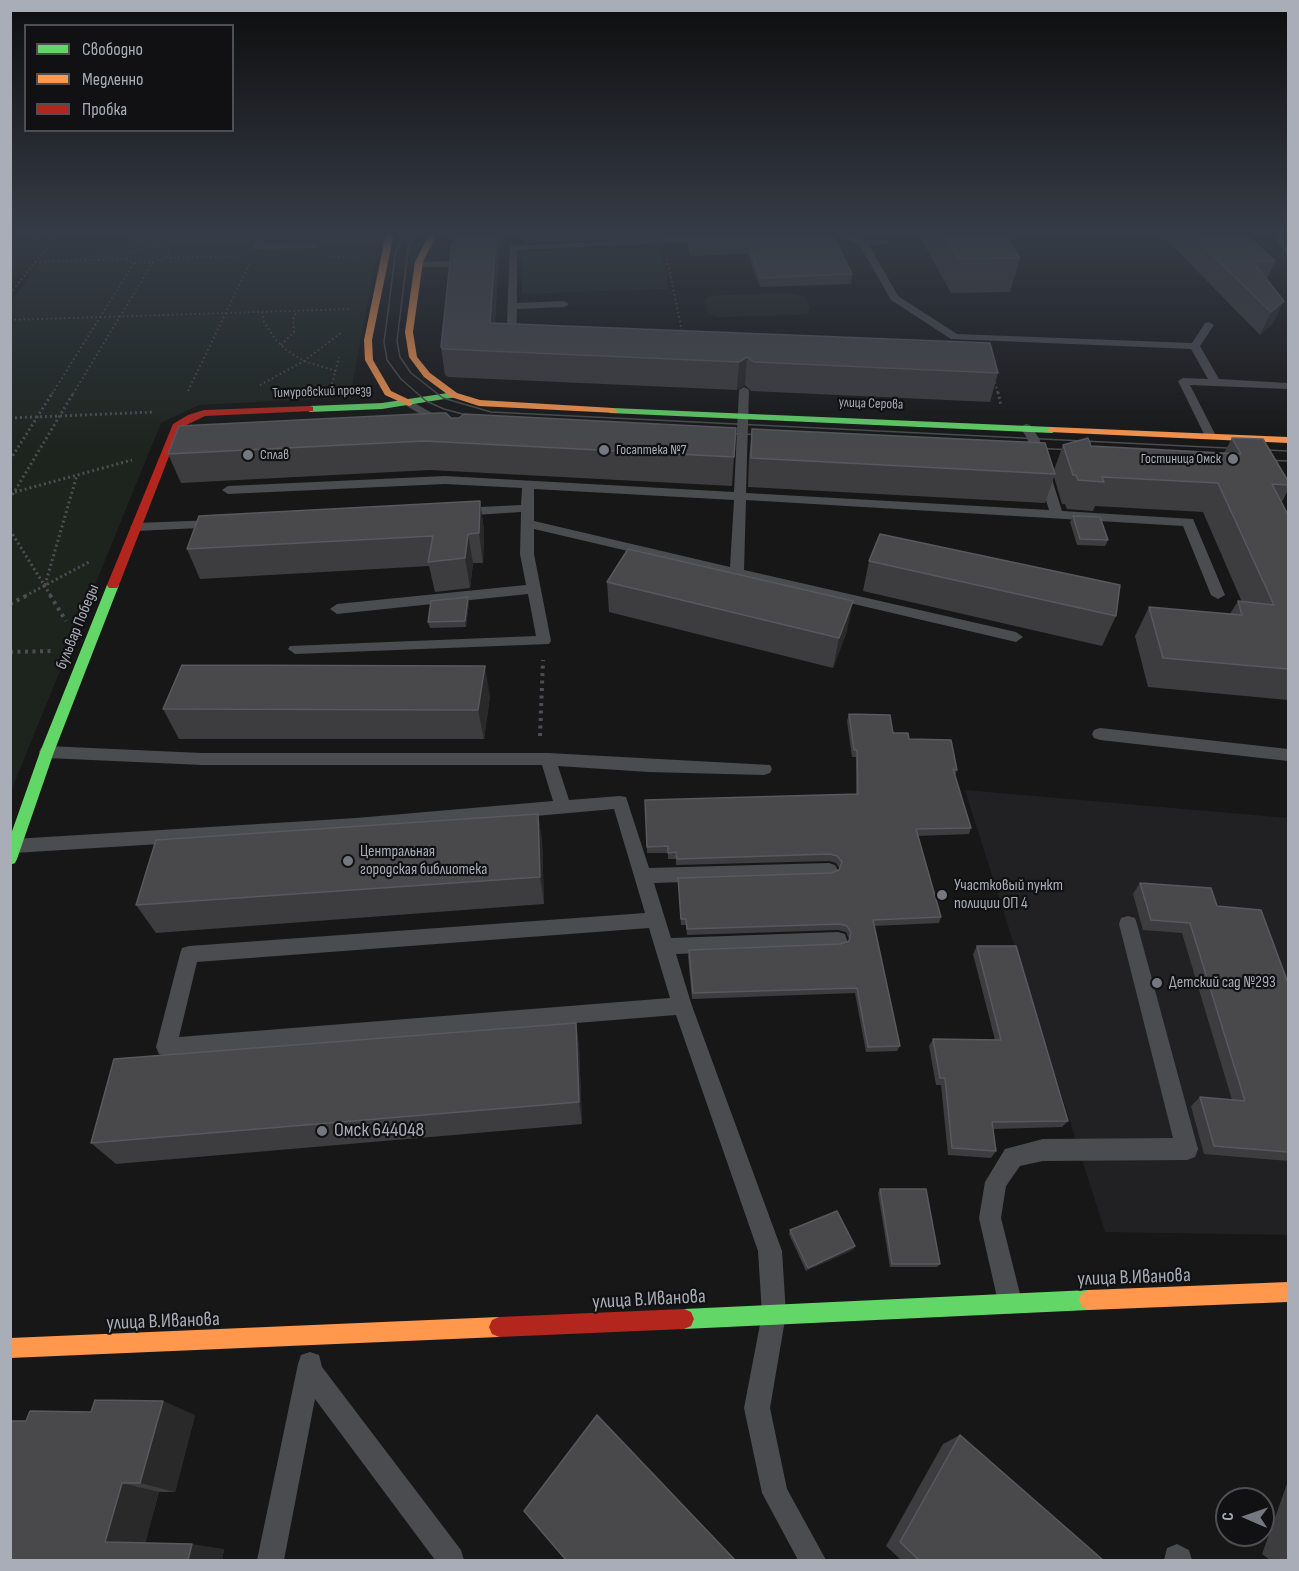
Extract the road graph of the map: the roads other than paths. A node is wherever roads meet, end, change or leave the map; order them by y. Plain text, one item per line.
1 (375, 306) edge
2 (413, 306) edge
3 (512, 306) edge
4 (906, 306) edge
5 (1209, 325) dead end
6 (522, 346) edge
7 (1195, 346) junction
8 (1216, 383) junction
9 (1288, 386) edge
10 (744, 390) edge
11 (454, 395) junction
12 (409, 403) junction
13 (744, 416) junction
14 (191, 417) joint
15 (1026, 427) junction
16 (1210, 436) junction
17 (456, 437) edge
18 (1288, 440) edge
19 (528, 485) junction
20 (228, 490) edge
21 (741, 497) junction
22 (529, 508) junction
23 (452, 512) edge
24 (1057, 514) junction
25 (230, 523) edge
26 (529, 524) junction
27 (136, 527) junction
28 (737, 572) junction
29 (534, 589) junction
30 (1218, 595) dead end
31 (337, 609) dead end
32 (1016, 637) edge
33 (295, 649) dead end
34 (1100, 734) dead end
35 (47, 752) junction
36 (1288, 755) edge
37 (548, 759) junction
38 (764, 768) dead end
39 (563, 807) junction
40 (12, 853) edge
41 (829, 870) dead end
42 (643, 876) junction
43 (656, 920) junction
44 (1128, 924) dead end
45 (838, 940) dead end
46 (664, 946) junction
47 (682, 1006) junction
48 (1288, 1292) edge
49 (1010, 1302) junction
50 (774, 1314) junction
51 (316, 1336) junction
52 (11, 1350) edge
53 (309, 1370) junction
54 (270, 1560) edge
55 (452, 1560) edge
56 (813, 1560) edge

1 - 12 street
2 - 11 street
3 - 6 lane
4 - 7 lane
5 - 7 lane
7 - 8 lane
8 - 9 lane
8 - 16 lane
10 - 13 lane
11 - 12 street, Тимуровский проезд
11 - 13 street, улица Серова
12 - 14 street, Тимуровский проезд
12 - 17 lane
13 - 15 street, улица Серова
13 - 21 lane
14 - 27 street, бульвар Победы
15 - 16 street, улица Серова
15 - 24 lane
16 - 18 street, улица Серова
19 - 20 lane
19 - 21 lane
19 - 22 lane
21 - 24 lane
21 - 28 lane
22 - 23 lane
22 - 26 lane
24 - 30 lane
25 - 27 lane
26 - 28 lane
26 - 29 lane
27 - 35 street, бульвар Победы
28 - 32 lane
29 - 31 lane
29 - 33 lane
34 - 36 lane
35 - 37 lane
35 - 40 street, бульвар Победы
37 - 38 lane
37 - 39 lane
39 - 40 lane
39 - 42 lane
41 - 42 lane
42 - 43 lane
43 - 46 lane
43 - 47 lane
44 - 49 lane
45 - 46 lane
46 - 47 lane
47 - 50 lane
48 - 49 street, улица В.Иванова
49 - 50 street, улица В.Иванова
50 - 51 street, улица В.Иванова
50 - 56 lane
51 - 52 street, улица В.Иванова
51 - 53 lane
53 - 54 lane
53 - 55 lane

